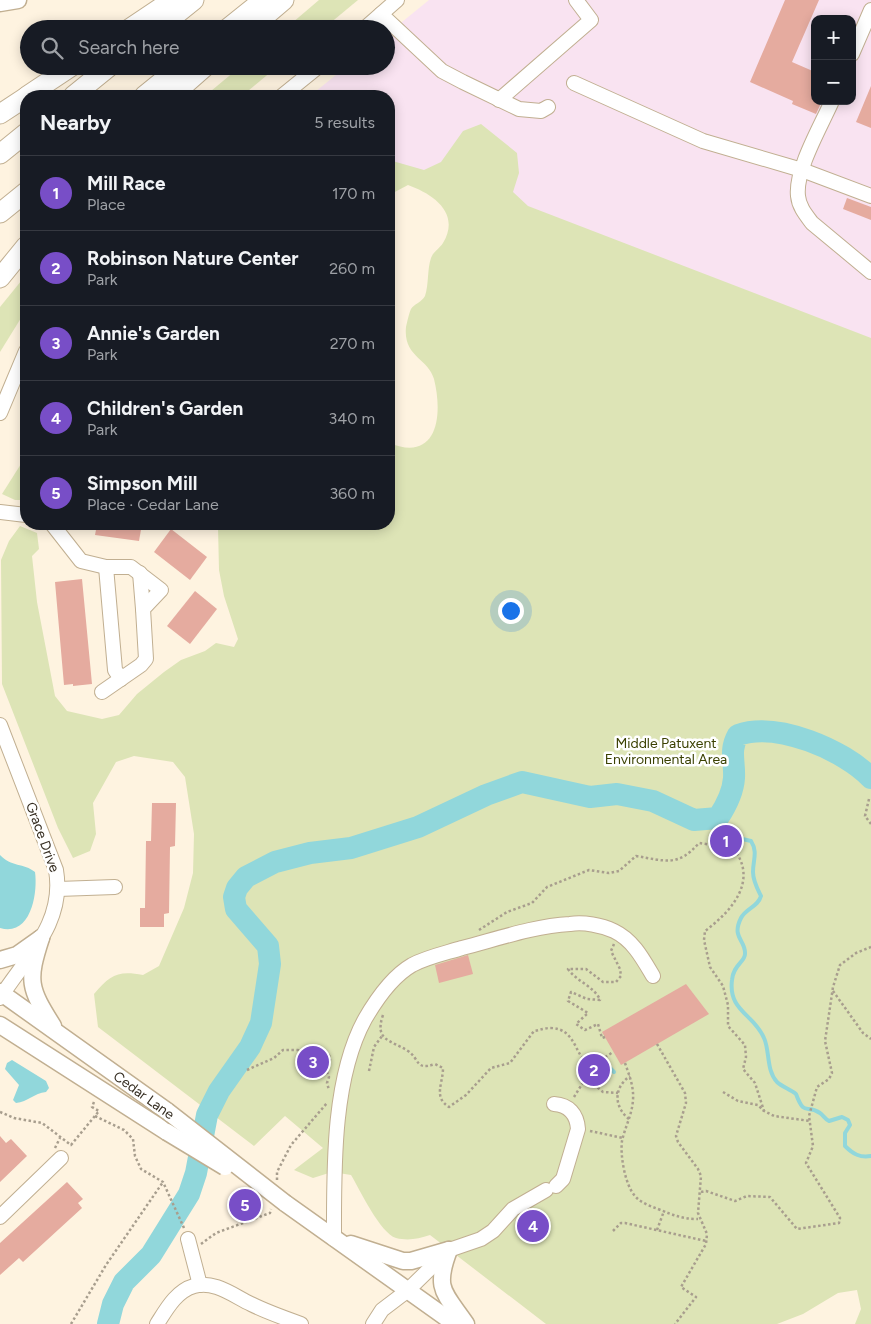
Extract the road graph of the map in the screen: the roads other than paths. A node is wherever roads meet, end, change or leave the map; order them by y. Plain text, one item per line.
1 (18, 0) edge
2 (172, 0) edge
3 (194, 0) edge
4 (263, 0) edge
5 (284, 0) edge
6 (397, 0) edge
7 (576, 0) edge
8 (0, 3) edge
9 (871, 10) edge
10 (381, 14) junction
11 (142, 20) edge
12 (169, 20) edge
13 (238, 20) edge
14 (261, 20) edge
15 (374, 20) edge
16 (387, 20) edge
17 (395, 27) edge
18 (856, 45) edge
19 (58, 75) edge
20 (99, 75) edge
21 (170, 75) edge
22 (196, 75) edge
23 (308, 75) edge
24 (574, 83) dead end
25 (36, 90) edge
26 (80, 90) edge
27 (151, 90) edge
28 (179, 90) edge
29 (289, 90) edge
30 (499, 100) junction
31 (20, 101) edge
32 (830, 105) edge
33 (548, 107) dead end
34 (0, 114) edge
35 (20, 138) edge
36 (0, 154) edge
37 (802, 170) junction
38 (871, 196) edge
39 (20, 197) edge
40 (0, 213) edge
41 (20, 253) edge
42 (869, 267) edge
43 (0, 278) edge
44 (20, 365) edge
45 (0, 413) edge
46 (0, 512) edge
47 (20, 514) edge
48 (56, 530) edge
49 (106, 567) junction
50 (140, 573) junction
51 (143, 609) junction
52 (121, 679) junction
53 (102, 692) dead end
54 (0, 725) edge
55 (114, 887) dead end
56 (58, 889) junction
57 (41, 938) junction
58 (0, 960) edge
59 (653, 976) dead end
60 (1, 994) edge
61 (0, 1025) edge
62 (58, 1034) junction
63 (560, 1106) road end
64 (61, 1158) dead end
65 (285, 1203) junction
66 (0, 1217) edge
67 (188, 1239) road end
68 (334, 1239) junction
69 (449, 1250) junction
70 (200, 1285) junction
71 (407, 1291) junction
72 (157, 1324) edge
73 (301, 1324) edge
74 (372, 1324) edge
75 (455, 1324) edge
76 (466, 1324) edge

1 - 8 main road
2 - 11 highway
3 - 12 highway
4 - 13 highway
5 - 14 highway
6 - 10 street
7 - 30 street
9 - 18 street
10 - 15 street
10 - 16 street
17 - 30 street
19 - 25 highway
20 - 26 highway
21 - 27 highway
22 - 28 highway
23 - 29 street
24 - 37 street
30 - 33 street
31 - 34 highway
32 - 37 street
35 - 36 highway
37 - 38 street
37 - 42 street
39 - 40 highway
41 - 43 highway
44 - 45 street
46 - 47 street
48 - 49 street
49 - 50 street
49 - 52 street
50 - 51 street
50 - 51 street
51 - 52 street
52 - 53 street
54 - 56 street, Grace Drive
55 - 56 street
56 - 57 street, Grace Drive
57 - 58 main road
57 - 60 street, Grace Drive
57 - 62 main road
59 - 68 street
60 - 62 main road, Cedar Lane
61 - 65 main road, Cedar Lane, bridge
62 - 65 main road, Cedar Lane, bridge
63 - 69 street
64 - 66 street
65 - 68 main road, Cedar Lane
67 - 70 street
68 - 69 main road
68 - 71 main road, Cedar Lane
69 - 71 street
69 - 76 main road
70 - 72 street
70 - 73 street
71 - 74 street
71 - 75 main road, Cedar Lane

